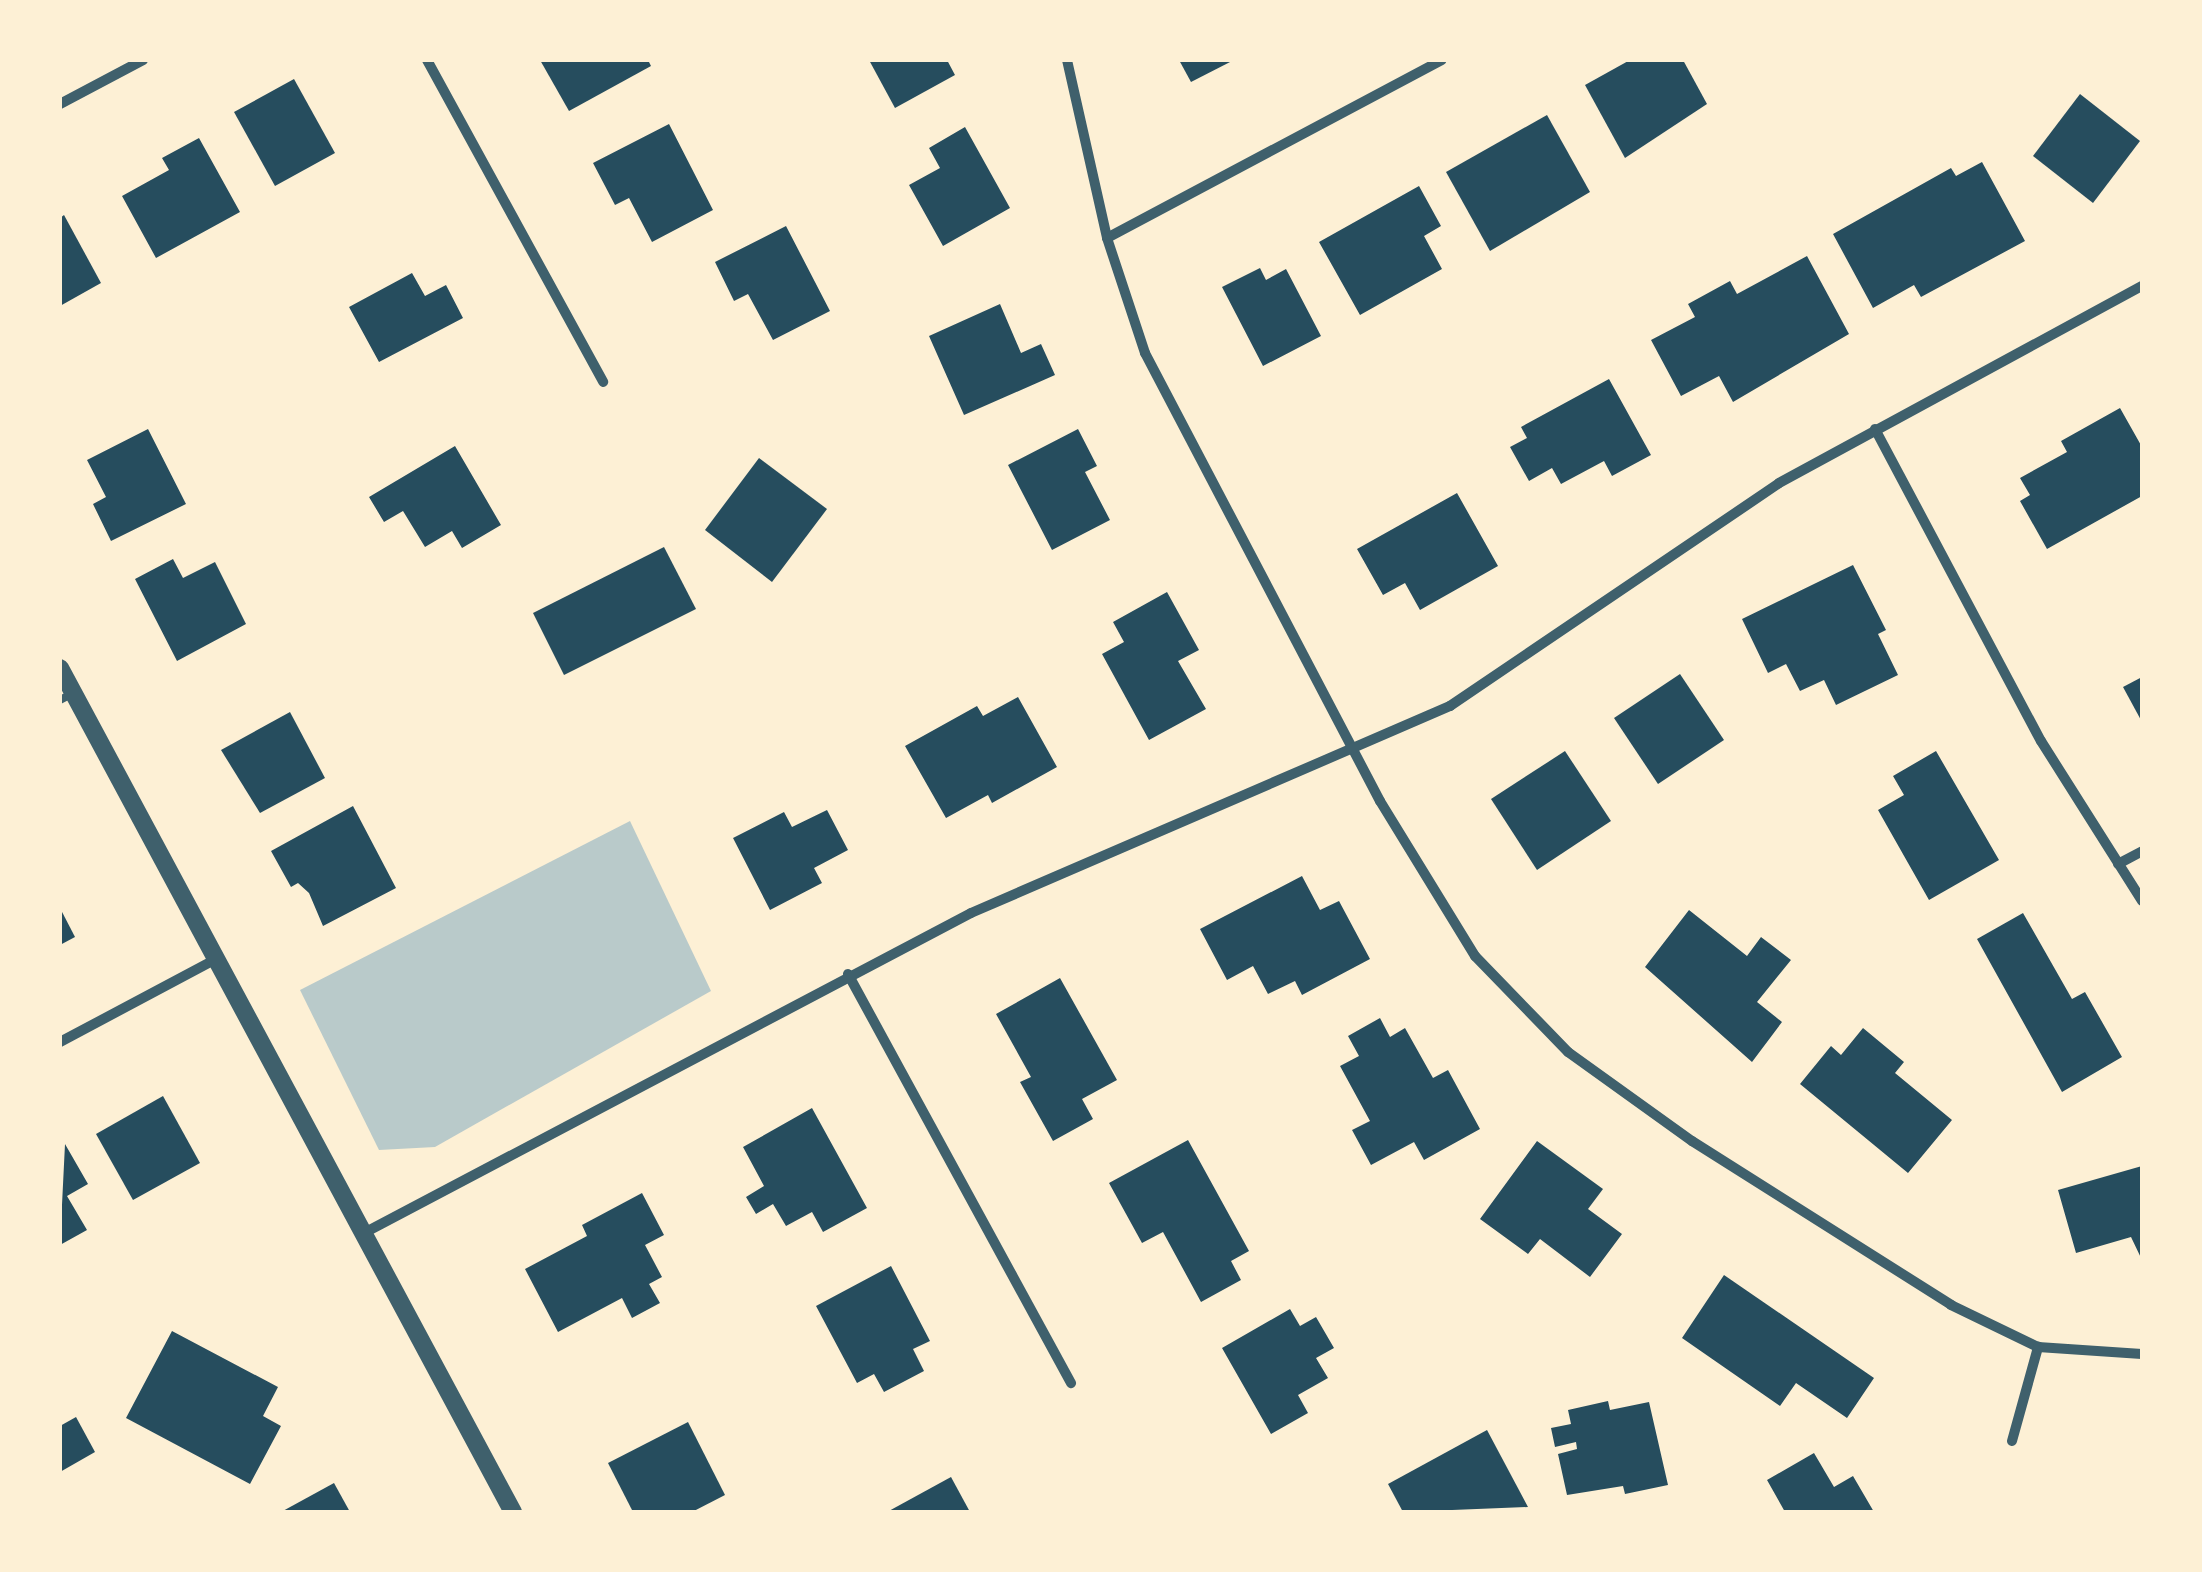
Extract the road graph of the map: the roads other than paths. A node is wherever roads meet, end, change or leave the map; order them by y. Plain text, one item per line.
1 (143, 60) edge
2 (426, 60) edge
3 (1067, 60) edge
4 (1442, 60) edge
5 (60, 104) edge
6 (1106, 238) junction
7 (2142, 286) edge
8 (602, 382) dead end
9 (1875, 429) junction
10 (60, 668) edge
11 (67, 696) edge
12 (1354, 750) junction
13 (2142, 852) edge
14 (2118, 864) junction
15 (2142, 901) edge
16 (216, 959) junction
17 (848, 974) junction
18 (60, 1042) edge
19 (364, 1234) junction
20 (2038, 1347) junction
21 (2142, 1354) edge
22 (1071, 1383) dead end
23 (2012, 1442) dead end
24 (514, 1512) edge

1 - 5 street
2 - 8 street
3 - 6 street
4 - 6 street
6 - 12 street
7 - 9 street
9 - 12 street
9 - 14 street
10 - 11 street
11 - 16 street
12 - 17 street
12 - 20 street
13 - 14 street
14 - 15 street
16 - 18 street
16 - 19 street
17 - 19 street
17 - 22 street
19 - 24 street
20 - 21 street
20 - 23 street

